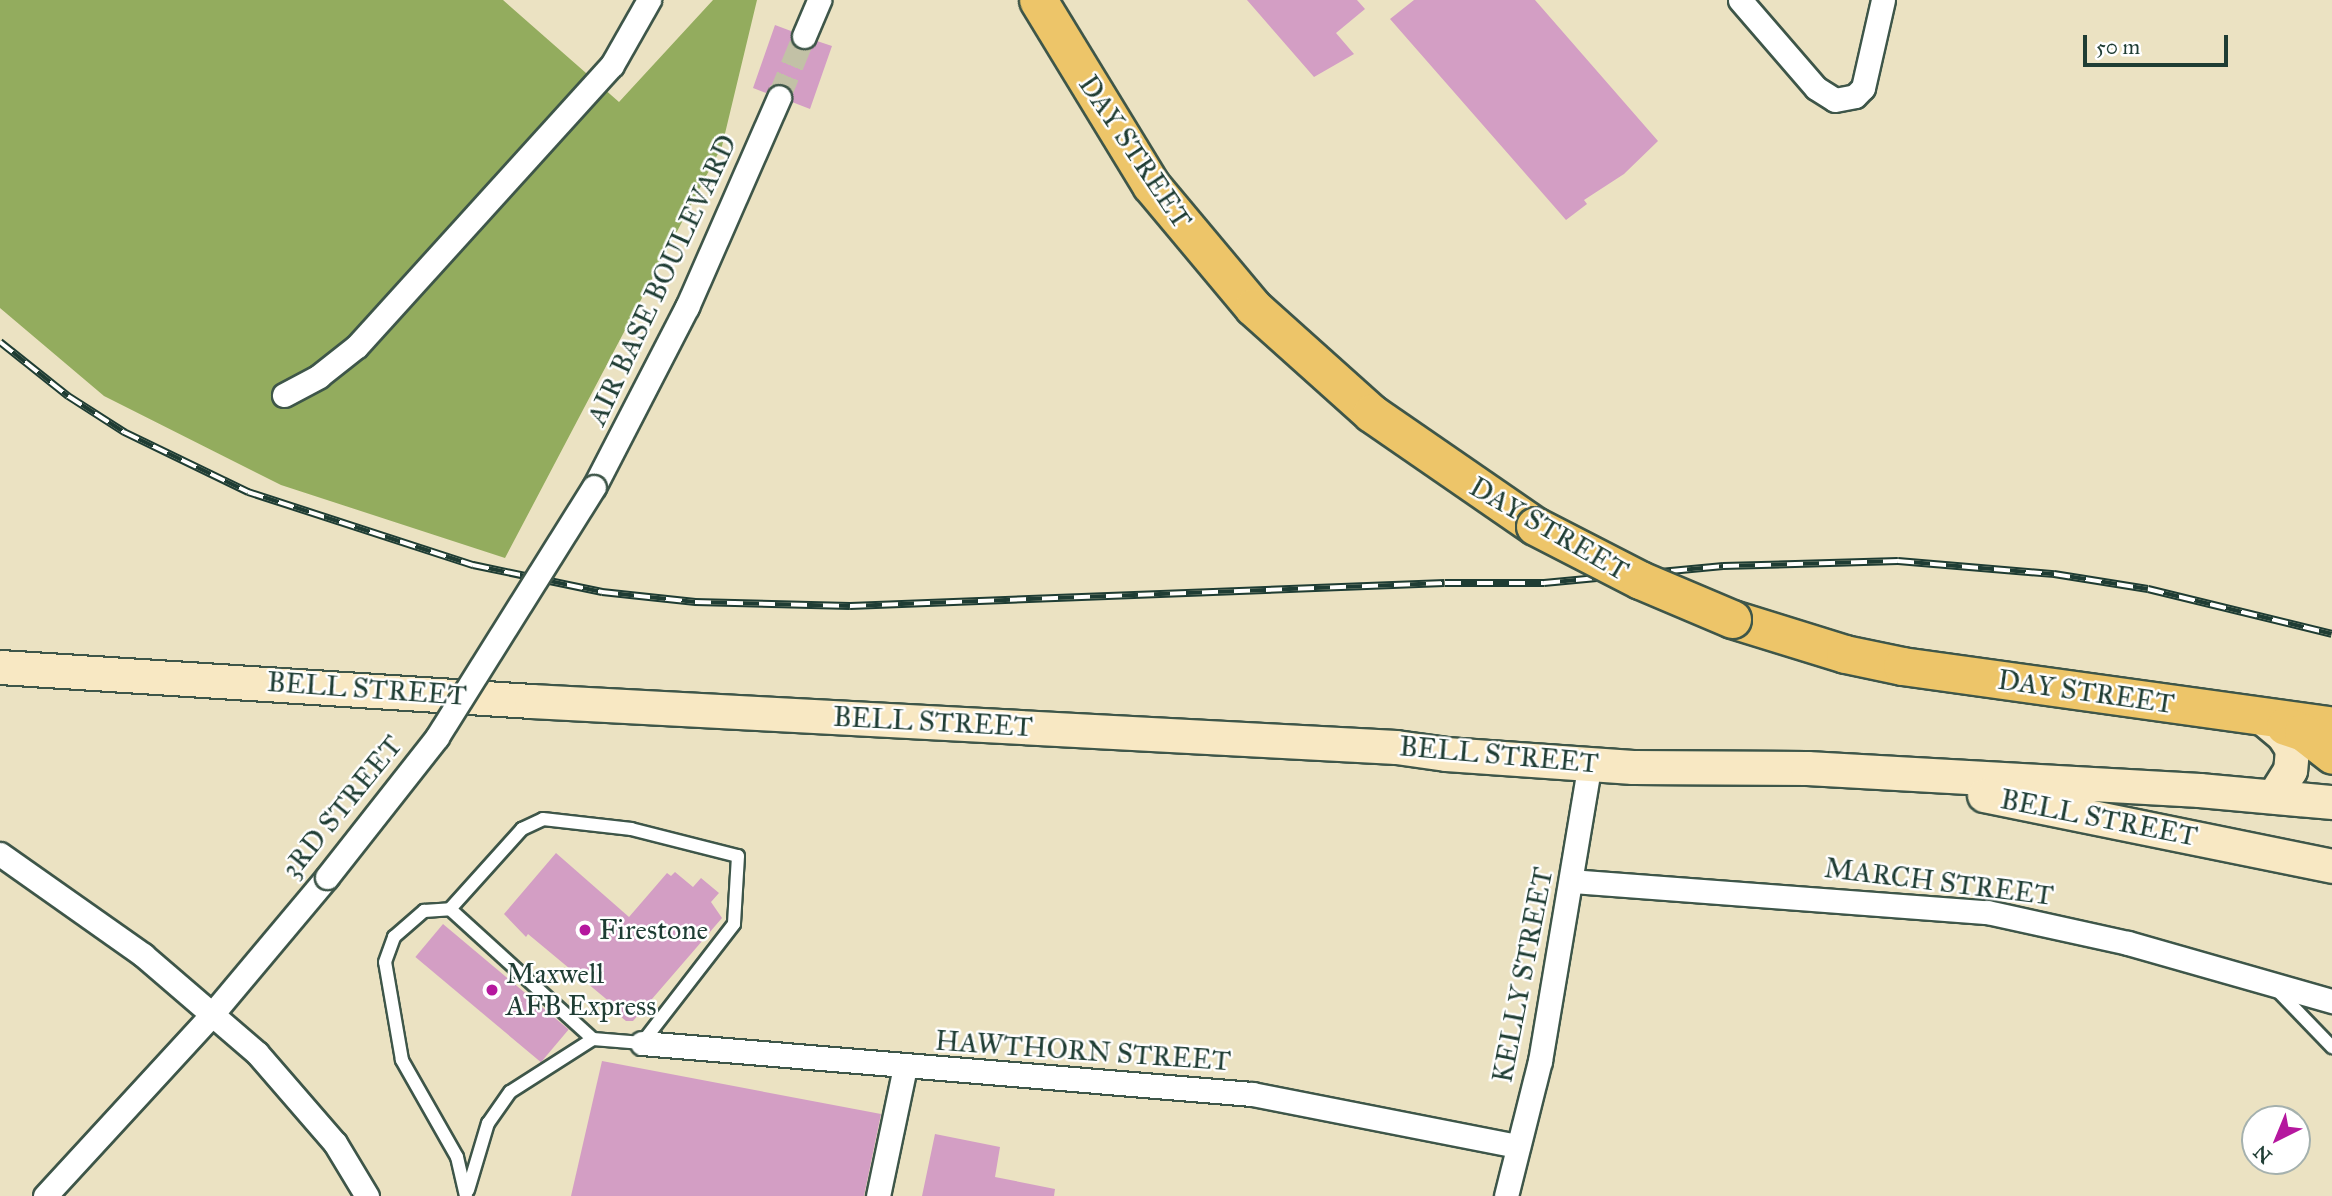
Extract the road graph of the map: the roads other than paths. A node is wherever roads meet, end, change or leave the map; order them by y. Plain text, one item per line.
1 (649, 0) edge
2 (819, 0) edge
3 (1740, 0) edge
4 (1883, 0) edge
5 (1042, 2) edge
6 (804, 36) tunnel mouth
7 (779, 97) tunnel mouth
8 (284, 394) dead end
9 (594, 486) joint
10 (0, 667) edge
11 (2264, 719) junction
12 (2332, 726) edge
13 (2332, 755) edge
14 (1590, 763) junction
15 (1865, 772) junction
16 (2274, 796) junction
17 (2332, 803) edge
18 (0, 854) edge
19 (2329, 863) edge
20 (1571, 881) junction
21 (450, 909) junction
22 (2272, 984) junction
23 (2332, 1001) edge
24 (213, 1013) junction
25 (593, 1039) junction
26 (642, 1043) junction
27 (2332, 1046) edge
28 (905, 1068) junction
29 (1516, 1146) junction
30 (467, 1193) edge
31 (45, 1196) edge
32 (367, 1196) edge
33 (878, 1196) edge
34 (1506, 1196) edge

1 - 8 street
2 - 6 street
3 - 4 street
5 - 11 main road, DAY STREET, bridge
7 - 9 street, AIR BASE BOULEVARD
9 - 24 street, 3RD STREET, bridge
10 - 14 main road, BELL STREET
11 - 12 main road, DAY STREET
11 - 13 main road, DAY STREET
11 - 16 main road
14 - 15 main road, BELL STREET
14 - 20 street, KELLY STREET
15 - 16 main road, BELL STREET
15 - 19 main road, BELL STREET
16 - 17 main road, BELL STREET
18 - 24 street
20 - 22 street, MARCH STREET
20 - 29 street, KELLY STREET
21 - 25 lane
21 - 26 lane
21 - 30 lane
22 - 23 street, MARCH STREET
22 - 27 lane
24 - 31 street, 3RD STREET
24 - 32 street
25 - 26 lane
25 - 30 lane
26 - 28 street, HAWTHORN STREET
28 - 29 street, HAWTHORN STREET
28 - 33 street
29 - 34 street, KELLY STREET

